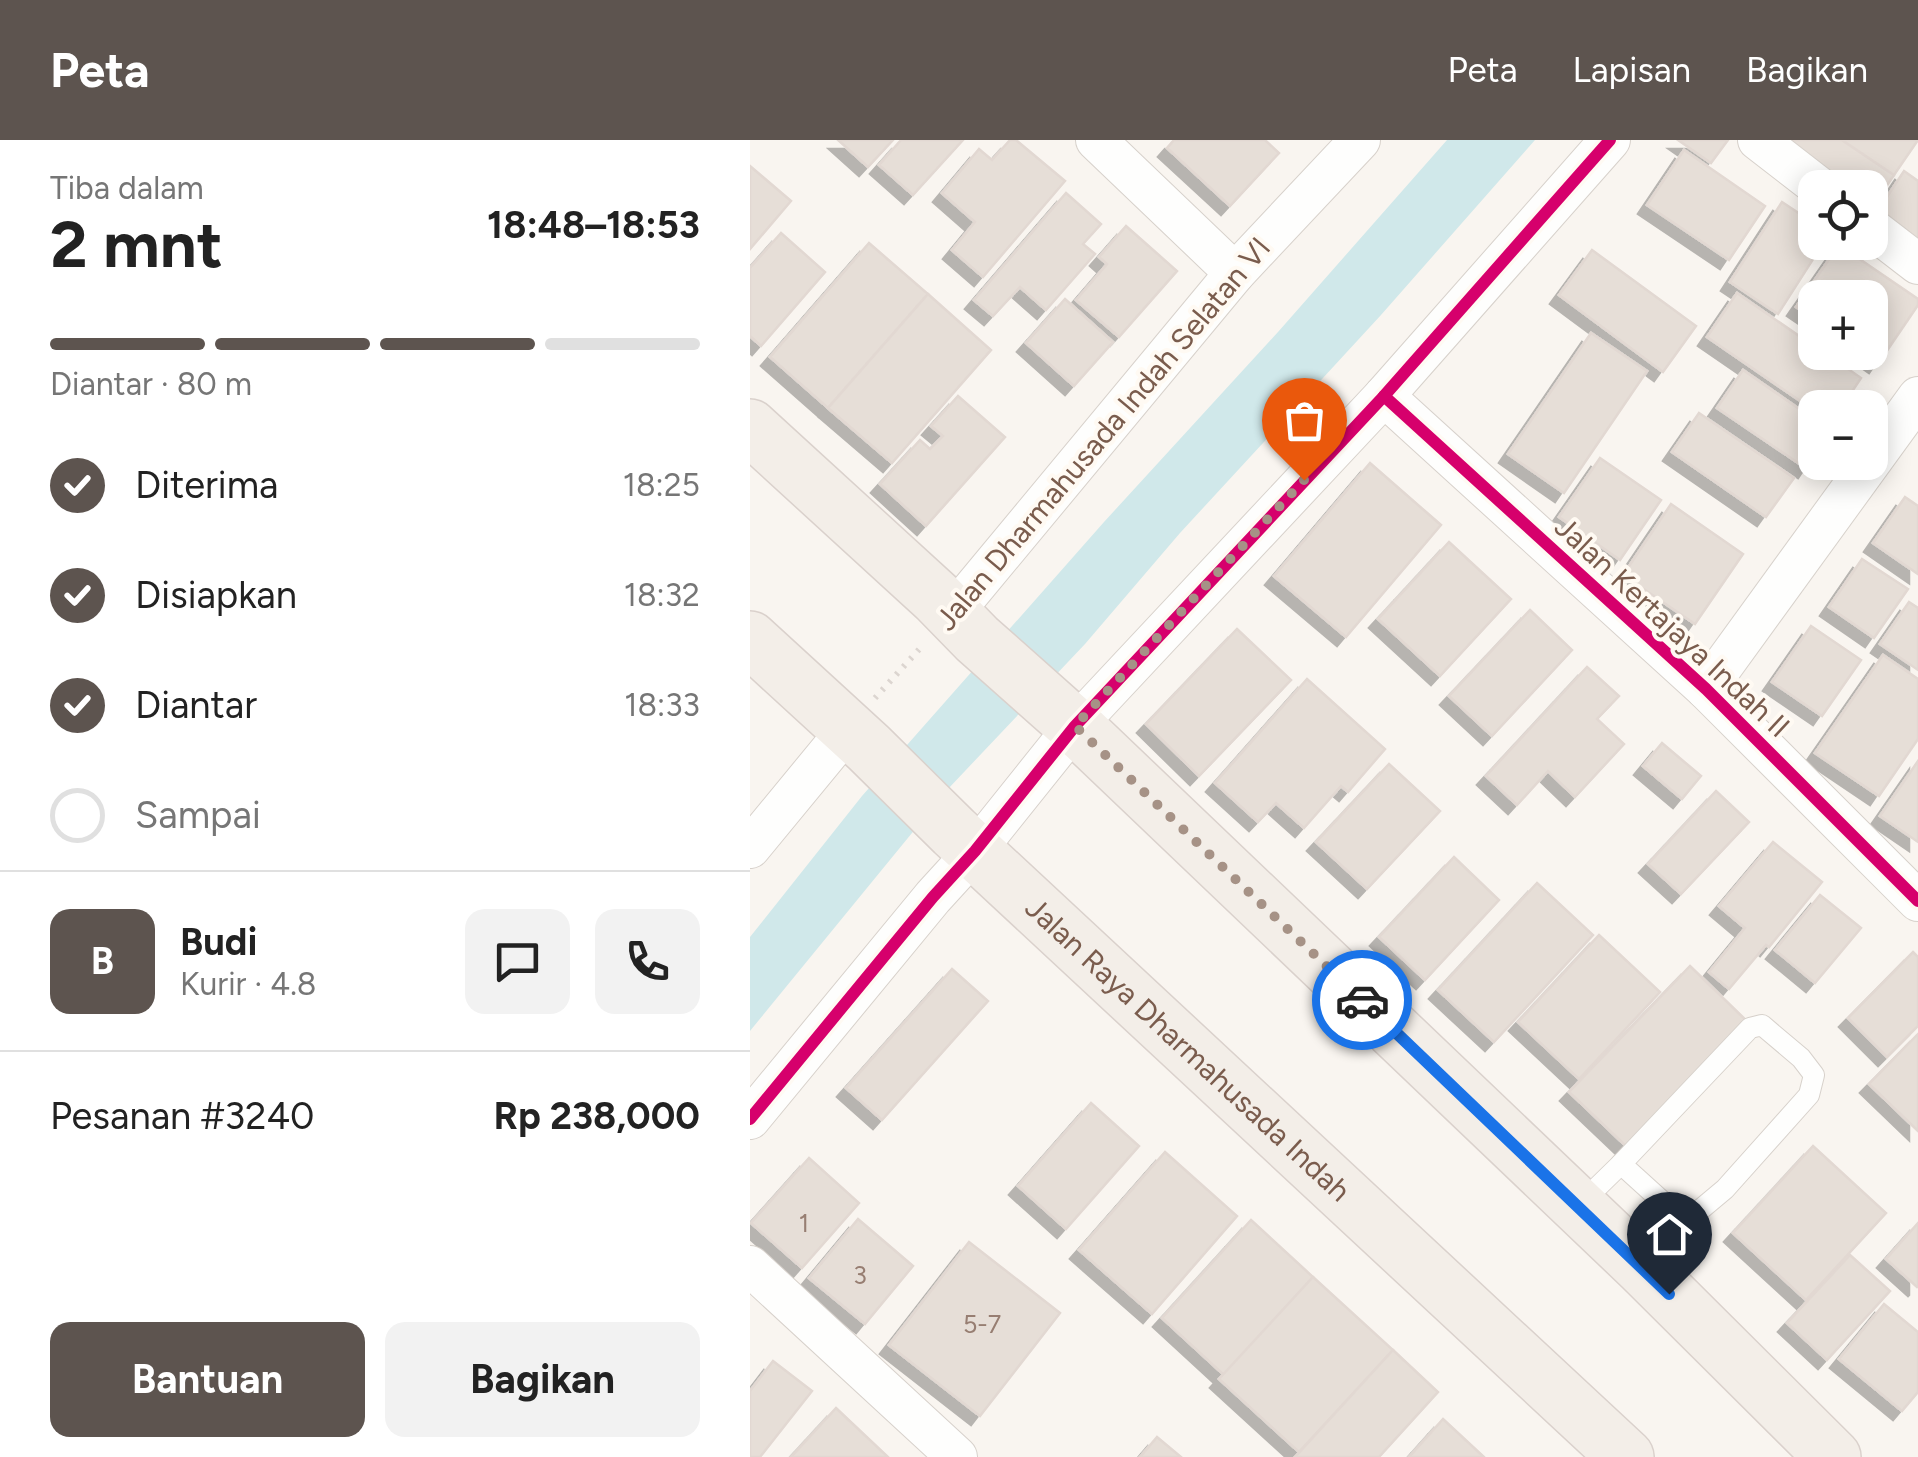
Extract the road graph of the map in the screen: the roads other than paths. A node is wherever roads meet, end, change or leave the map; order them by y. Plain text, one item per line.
1 (1096, 140) edge
2 (1360, 140) edge
3 (1610, 140) edge
4 (1758, 140) edge
5 (1798, 171) edge
6 (1888, 240) edge
7 (1918, 264) edge
8 (1235, 273) junction
9 (1384, 396) junction
10 (1918, 398) edge
11 (750, 427) edge
12 (965, 626) junction
13 (750, 640) edge
14 (1706, 689) junction
15 (1066, 717) junction
16 (859, 739) junction
17 (964, 841) junction
18 (750, 848) edge
19 (1918, 901) edge
20 (750, 1119) edge
21 (1621, 1164) junction
22 (1578, 1206) junction
23 (1685, 1222) junction
24 (750, 1266) edge
25 (1642, 1267) junction
26 (958, 1457) edge
27 (1626, 1457) edge
28 (1833, 1457) edge

1 - 8 street
2 - 8 street, Jalan Dharmahusada Indah Selatan VI
3 - 9 street
4 - 5 street
6 - 7 street
8 - 12 street, Jalan Dharmahusada Indah Selatan VI
9 - 14 street, Jalan Kertajaya Indah II
9 - 15 street
10 - 14 street
11 - 12 main road
12 - 15 main road
13 - 16 main road, Jalan Raya Dharmahusada Indah
14 - 19 street, Jalan Kertajaya Indah II
15 - 17 street
15 - 22 main road
16 - 17 main road, Jalan Raya Dharmahusada Indah
16 - 18 street
17 - 20 street
17 - 27 main road, Jalan Raya Dharmahusada Indah
21 - 22 lane
21 - 23 lane
21 - 23 lane
22 - 25 main road
23 - 25 lane
24 - 26 street
25 - 28 main road

